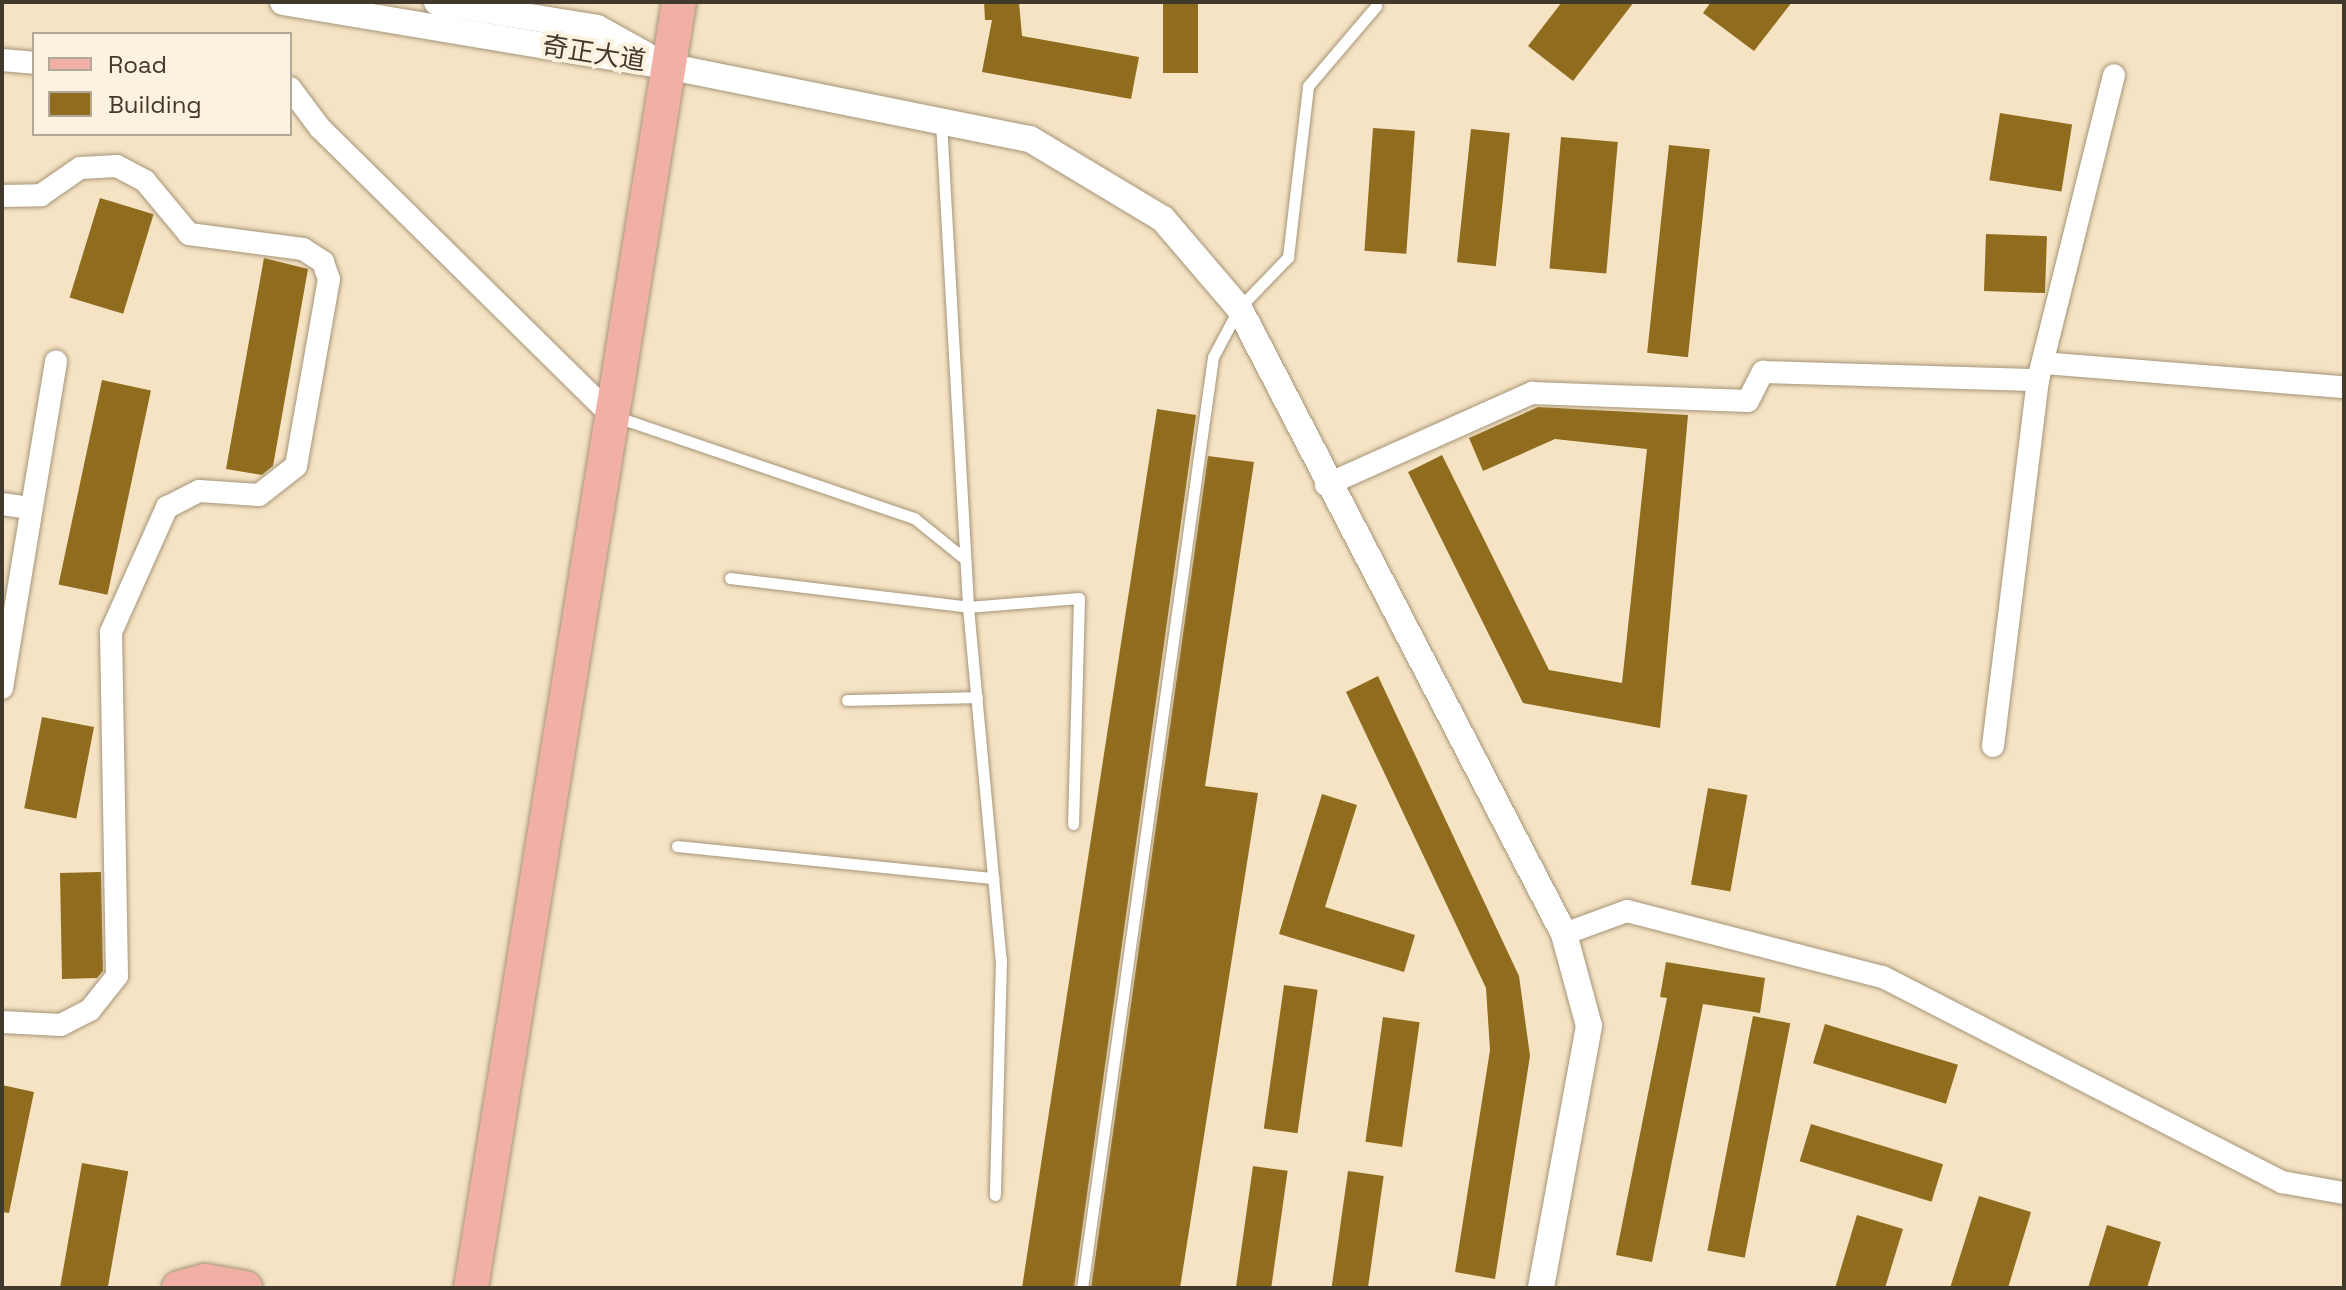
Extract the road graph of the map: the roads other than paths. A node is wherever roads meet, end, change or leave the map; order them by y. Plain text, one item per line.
1 (283, 2) edge
2 (437, 2) edge
3 (679, 2) edge
4 (1376, 6) dead end
5 (2, 60) edge
6 (32, 63) edge
7 (667, 66) junction
8 (2114, 75) dead end
9 (292, 91) edge
10 (941, 121) junction
11 (2, 196) edge
12 (1239, 308) junction
13 (56, 361) dead end
14 (2040, 371) junction
15 (2344, 387) edge
16 (611, 415) junction
17 (1326, 485) junction
18 (2, 504) edge
19 (31, 508) junction
20 (965, 559) junction
21 (730, 578) dead end
22 (968, 607) junction
23 (2, 688) edge
24 (977, 697) junction
25 (847, 700) dead end
26 (1993, 746) dead end
27 (1073, 824) dead end
28 (677, 846) dead end
29 (993, 878) junction
30 (1564, 934) junction
31 (2, 1022) edge
32 (2344, 1193) edge
33 (995, 1195) dead end
34 (179, 1288) edge
35 (245, 1288) edge
36 (471, 1288) edge
37 (1082, 1288) edge
38 (1541, 1288) edge

1 - 7 street, 奇正大道
2 - 7 street, 奇正大道
3 - 7 main road
4 - 12 lane
5 - 6 street
7 - 10 street
7 - 16 main road
8 - 14 street
9 - 16 street
10 - 12 street
10 - 20 lane
11 - 31 street
12 - 17 street
12 - 37 lane
13 - 19 street
14 - 15 street
14 - 17 street
14 - 26 street
16 - 20 lane
16 - 36 main road
17 - 30 street
18 - 19 street
19 - 23 street
20 - 22 lane
21 - 22 lane
22 - 24 lane
22 - 27 lane
24 - 25 lane
24 - 29 lane
28 - 29 lane
29 - 33 lane
30 - 32 street
30 - 38 street
34 - 35 main road

